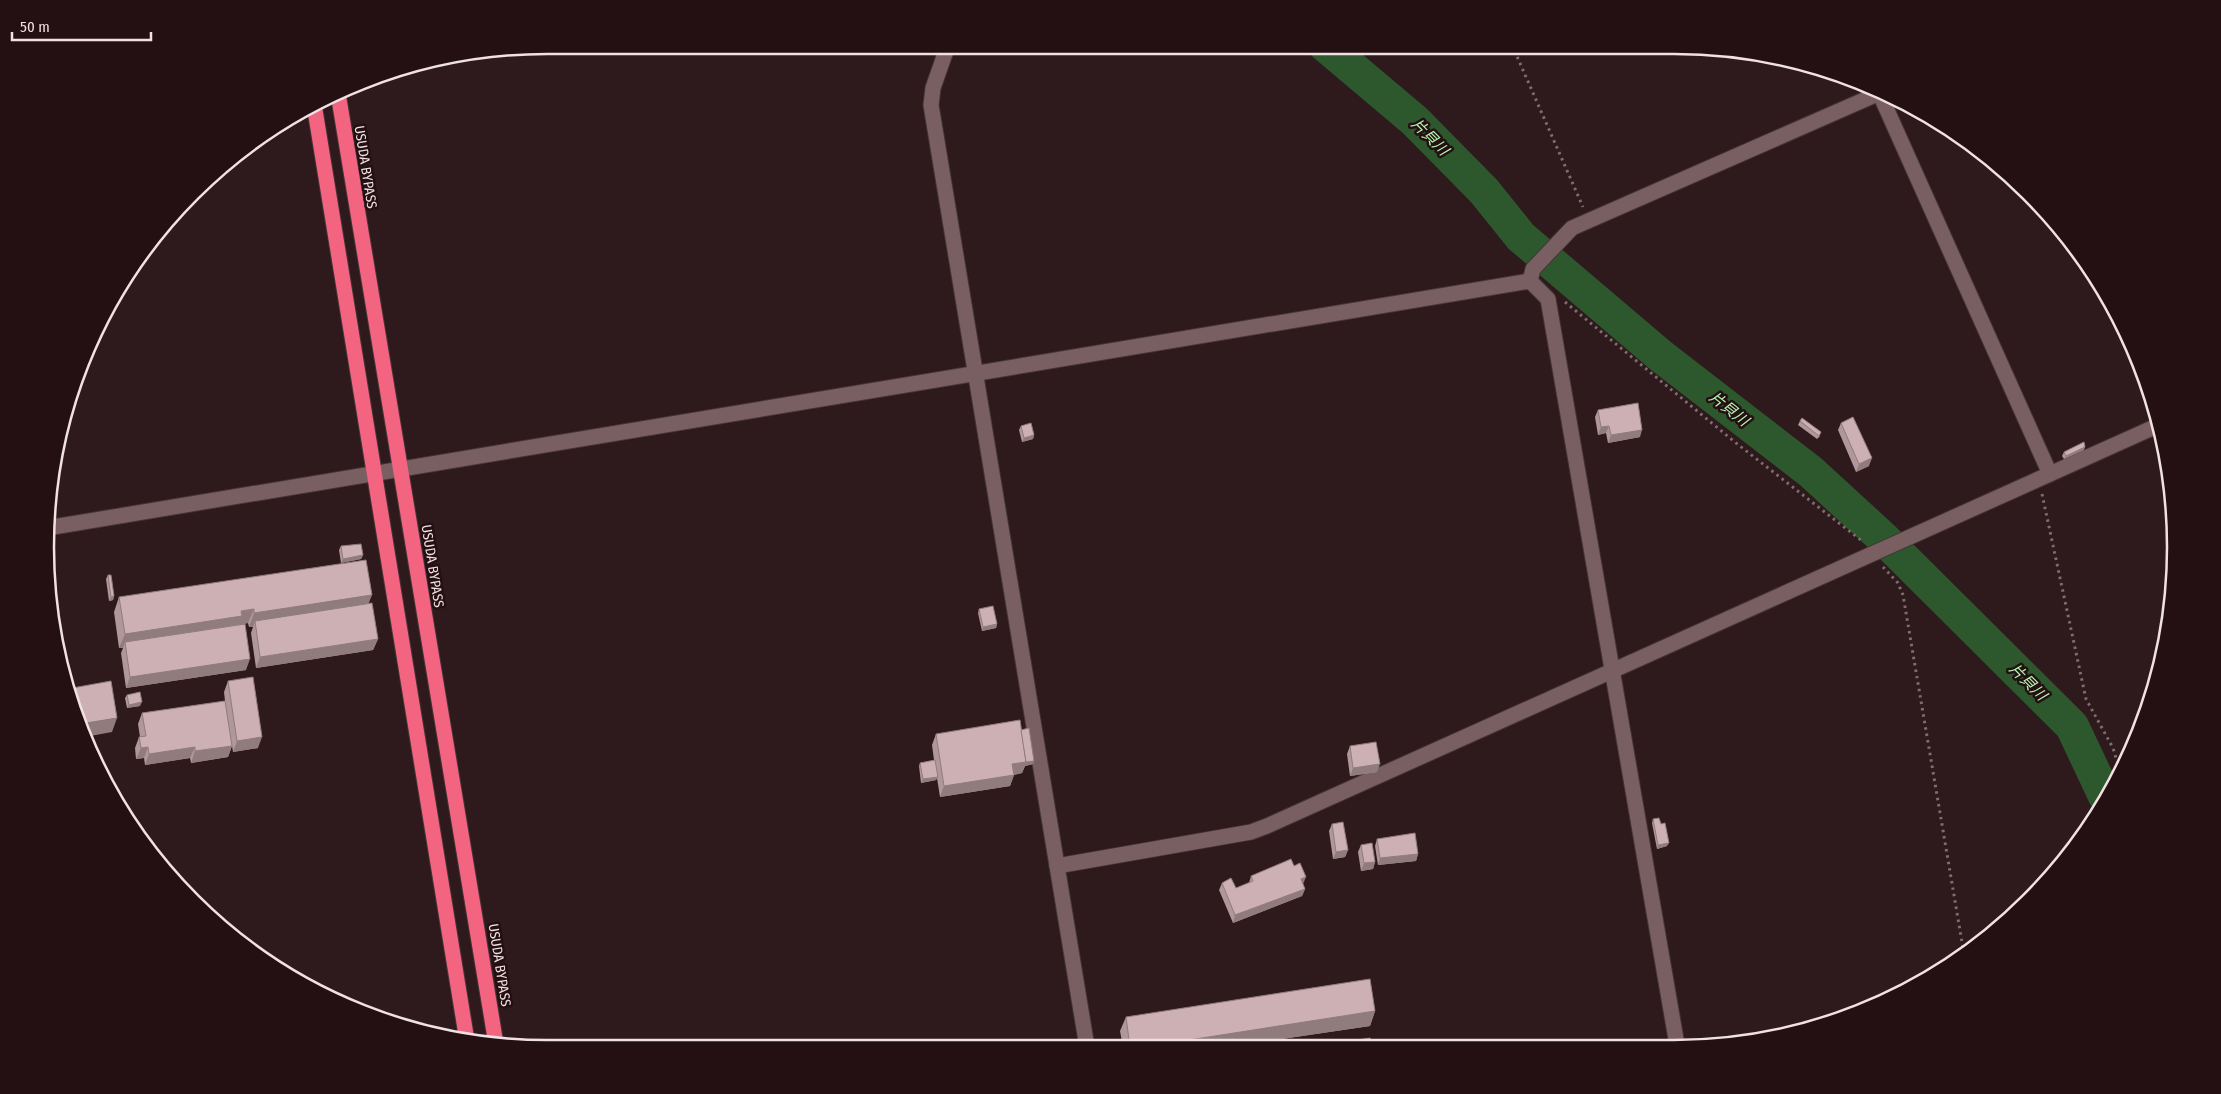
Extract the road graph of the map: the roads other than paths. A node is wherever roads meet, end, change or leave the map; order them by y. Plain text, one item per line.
1 (945, 54) edge
2 (1871, 95) edge
3 (339, 100) edge
4 (1884, 101) edge
5 (315, 112) edge
6 (1532, 275) junction
7 (976, 373) junction
8 (2152, 429) edge
9 (400, 469) junction
10 (374, 472) junction
11 (2044, 476) junction
12 (55, 527) edge
13 (1614, 669) junction
14 (1057, 866) junction
15 (466, 1033) edge
16 (495, 1037) edge
17 (1086, 1040) edge
18 (1677, 1040) edge

1 - 7 street
2 - 6 street
3 - 9 highway, USUDA BYPASS
4 - 11 street
5 - 10 highway
6 - 7 street
6 - 13 street
7 - 9 street
7 - 14 street
8 - 11 street
9 - 10 street
9 - 16 highway, USUDA BYPASS
10 - 12 street
10 - 15 highway
11 - 13 street
13 - 14 street
13 - 18 street
14 - 17 street

